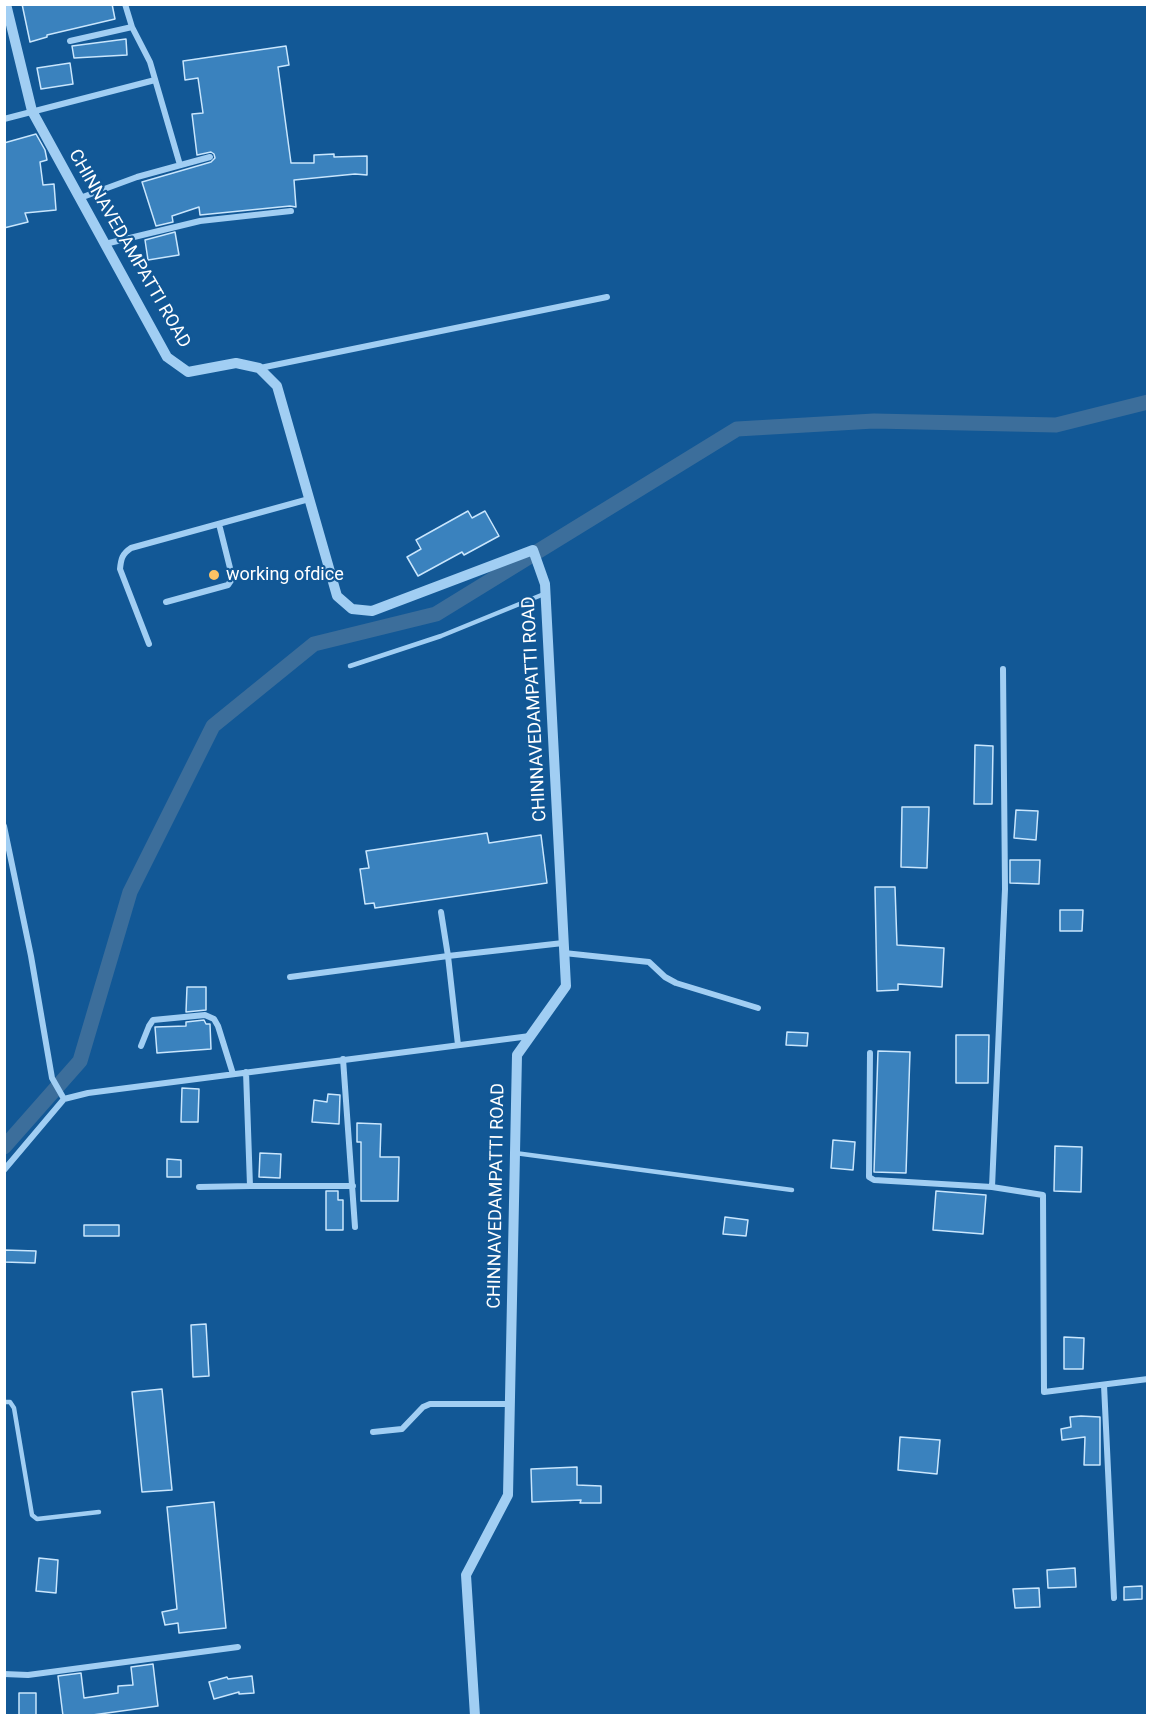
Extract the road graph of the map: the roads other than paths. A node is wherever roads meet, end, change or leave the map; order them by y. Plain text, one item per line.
1 (6, 4) edge
2 (125, 4) edge
3 (132, 27) junction
4 (70, 41) dead end
5 (155, 80) junction
6 (32, 111) junction
7 (4, 119) edge
8 (210, 157) dead end
9 (180, 165) junction
10 (80, 198) junction
11 (291, 211) dead end
12 (105, 244) junction
13 (607, 297) dead end
14 (259, 368) junction
15 (309, 499) junction
16 (219, 524) junction
17 (545, 589) junction
18 (166, 602) dead end
19 (149, 644) dead end
20 (350, 666) dead end
21 (1003, 669) dead end
22 (4, 826) edge
23 (441, 912) dead end
24 (564, 948) junction
25 (448, 956) junction
26 (290, 976) dead end
27 (758, 1008) dead end
28 (530, 1036) junction
29 (458, 1045) junction
30 (141, 1046) dead end
31 (870, 1053) dead end
32 (343, 1059) junction
33 (246, 1072) junction
34 (233, 1074) junction
35 (64, 1099) junction
36 (515, 1153) junction
37 (4, 1170) edge
38 (250, 1186) junction
39 (352, 1186) junction
40 (199, 1187) dead end
41 (992, 1187) junction
42 (792, 1190) dead end
43 (355, 1227) dead end
44 (1148, 1379) edge
45 (1104, 1384) junction
46 (4, 1402) edge
47 (510, 1404) junction
48 (373, 1432) dead end
49 (99, 1512) dead end
50 (1114, 1598) dead end
51 (238, 1647) dead end
52 (4, 1674) edge
53 (475, 1716) edge

1 - 6 street, CHINNAVEDAMPATTI ROAD
2 - 3 street
3 - 4 street
3 - 5 street
5 - 6 street
5 - 9 street
6 - 7 street
6 - 10 street, CHINNAVEDAMPATTI ROAD
8 - 9 street
9 - 10 street
10 - 12 street, CHINNAVEDAMPATTI ROAD
11 - 12 street
12 - 14 street, CHINNAVEDAMPATTI ROAD
13 - 14 street
14 - 15 street, CHINNAVEDAMPATTI ROAD
15 - 16 street
15 - 17 street, CHINNAVEDAMPATTI ROAD
16 - 18 street
16 - 19 street
17 - 20 lane
17 - 24 street, CHINNAVEDAMPATTI ROAD
21 - 41 street
22 - 35 street
23 - 25 street
24 - 25 street
24 - 27 street
24 - 28 street, CHINNAVEDAMPATTI ROAD
25 - 26 street
25 - 29 street
28 - 29 street
28 - 36 street, CHINNAVEDAMPATTI ROAD
29 - 32 street
30 - 34 street
31 - 41 street
32 - 33 street
32 - 39 street
33 - 34 street
33 - 38 street
34 - 35 street
35 - 37 street
36 - 42 lane
36 - 47 street, CHINNAVEDAMPATTI ROAD
38 - 39 street
38 - 40 street
39 - 43 street
41 - 45 street
44 - 45 street
45 - 50 street
46 - 49 lane
47 - 48 street
47 - 53 street, CHINNAVEDAMPATTI ROAD
51 - 52 street

